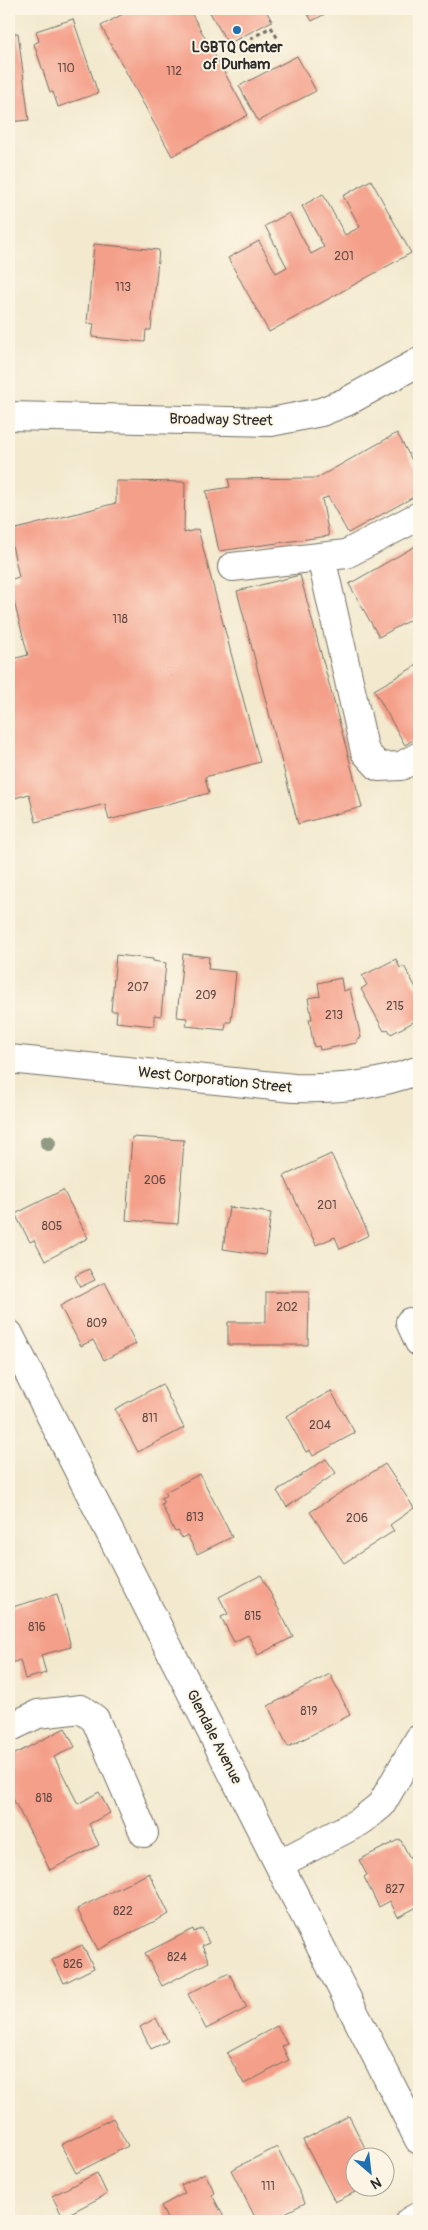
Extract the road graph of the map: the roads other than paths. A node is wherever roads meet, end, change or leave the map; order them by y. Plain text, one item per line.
1 (419, 362) edge
2 (9, 416) edge
3 (419, 516) edge
4 (321, 557) junction
5 (232, 568) dead end
6 (419, 756) edge
7 (9, 1059) edge
8 (419, 1070) edge
9 (9, 1334) edge
10 (9, 1728) edge
11 (419, 1740) edge
12 (144, 1833) dead end
13 (279, 1864) junction
14 (419, 2140) edge
15 (419, 2216) edge
16 (410, 2221) edge

1 - 2 street, Broadway Street
3 - 4 street
4 - 5 street
4 - 6 street
7 - 8 street, West Corporation Street
9 - 13 street, Glendale Avenue
10 - 12 street
11 - 13 street
13 - 14 street, Glendale Avenue
15 - 16 street

